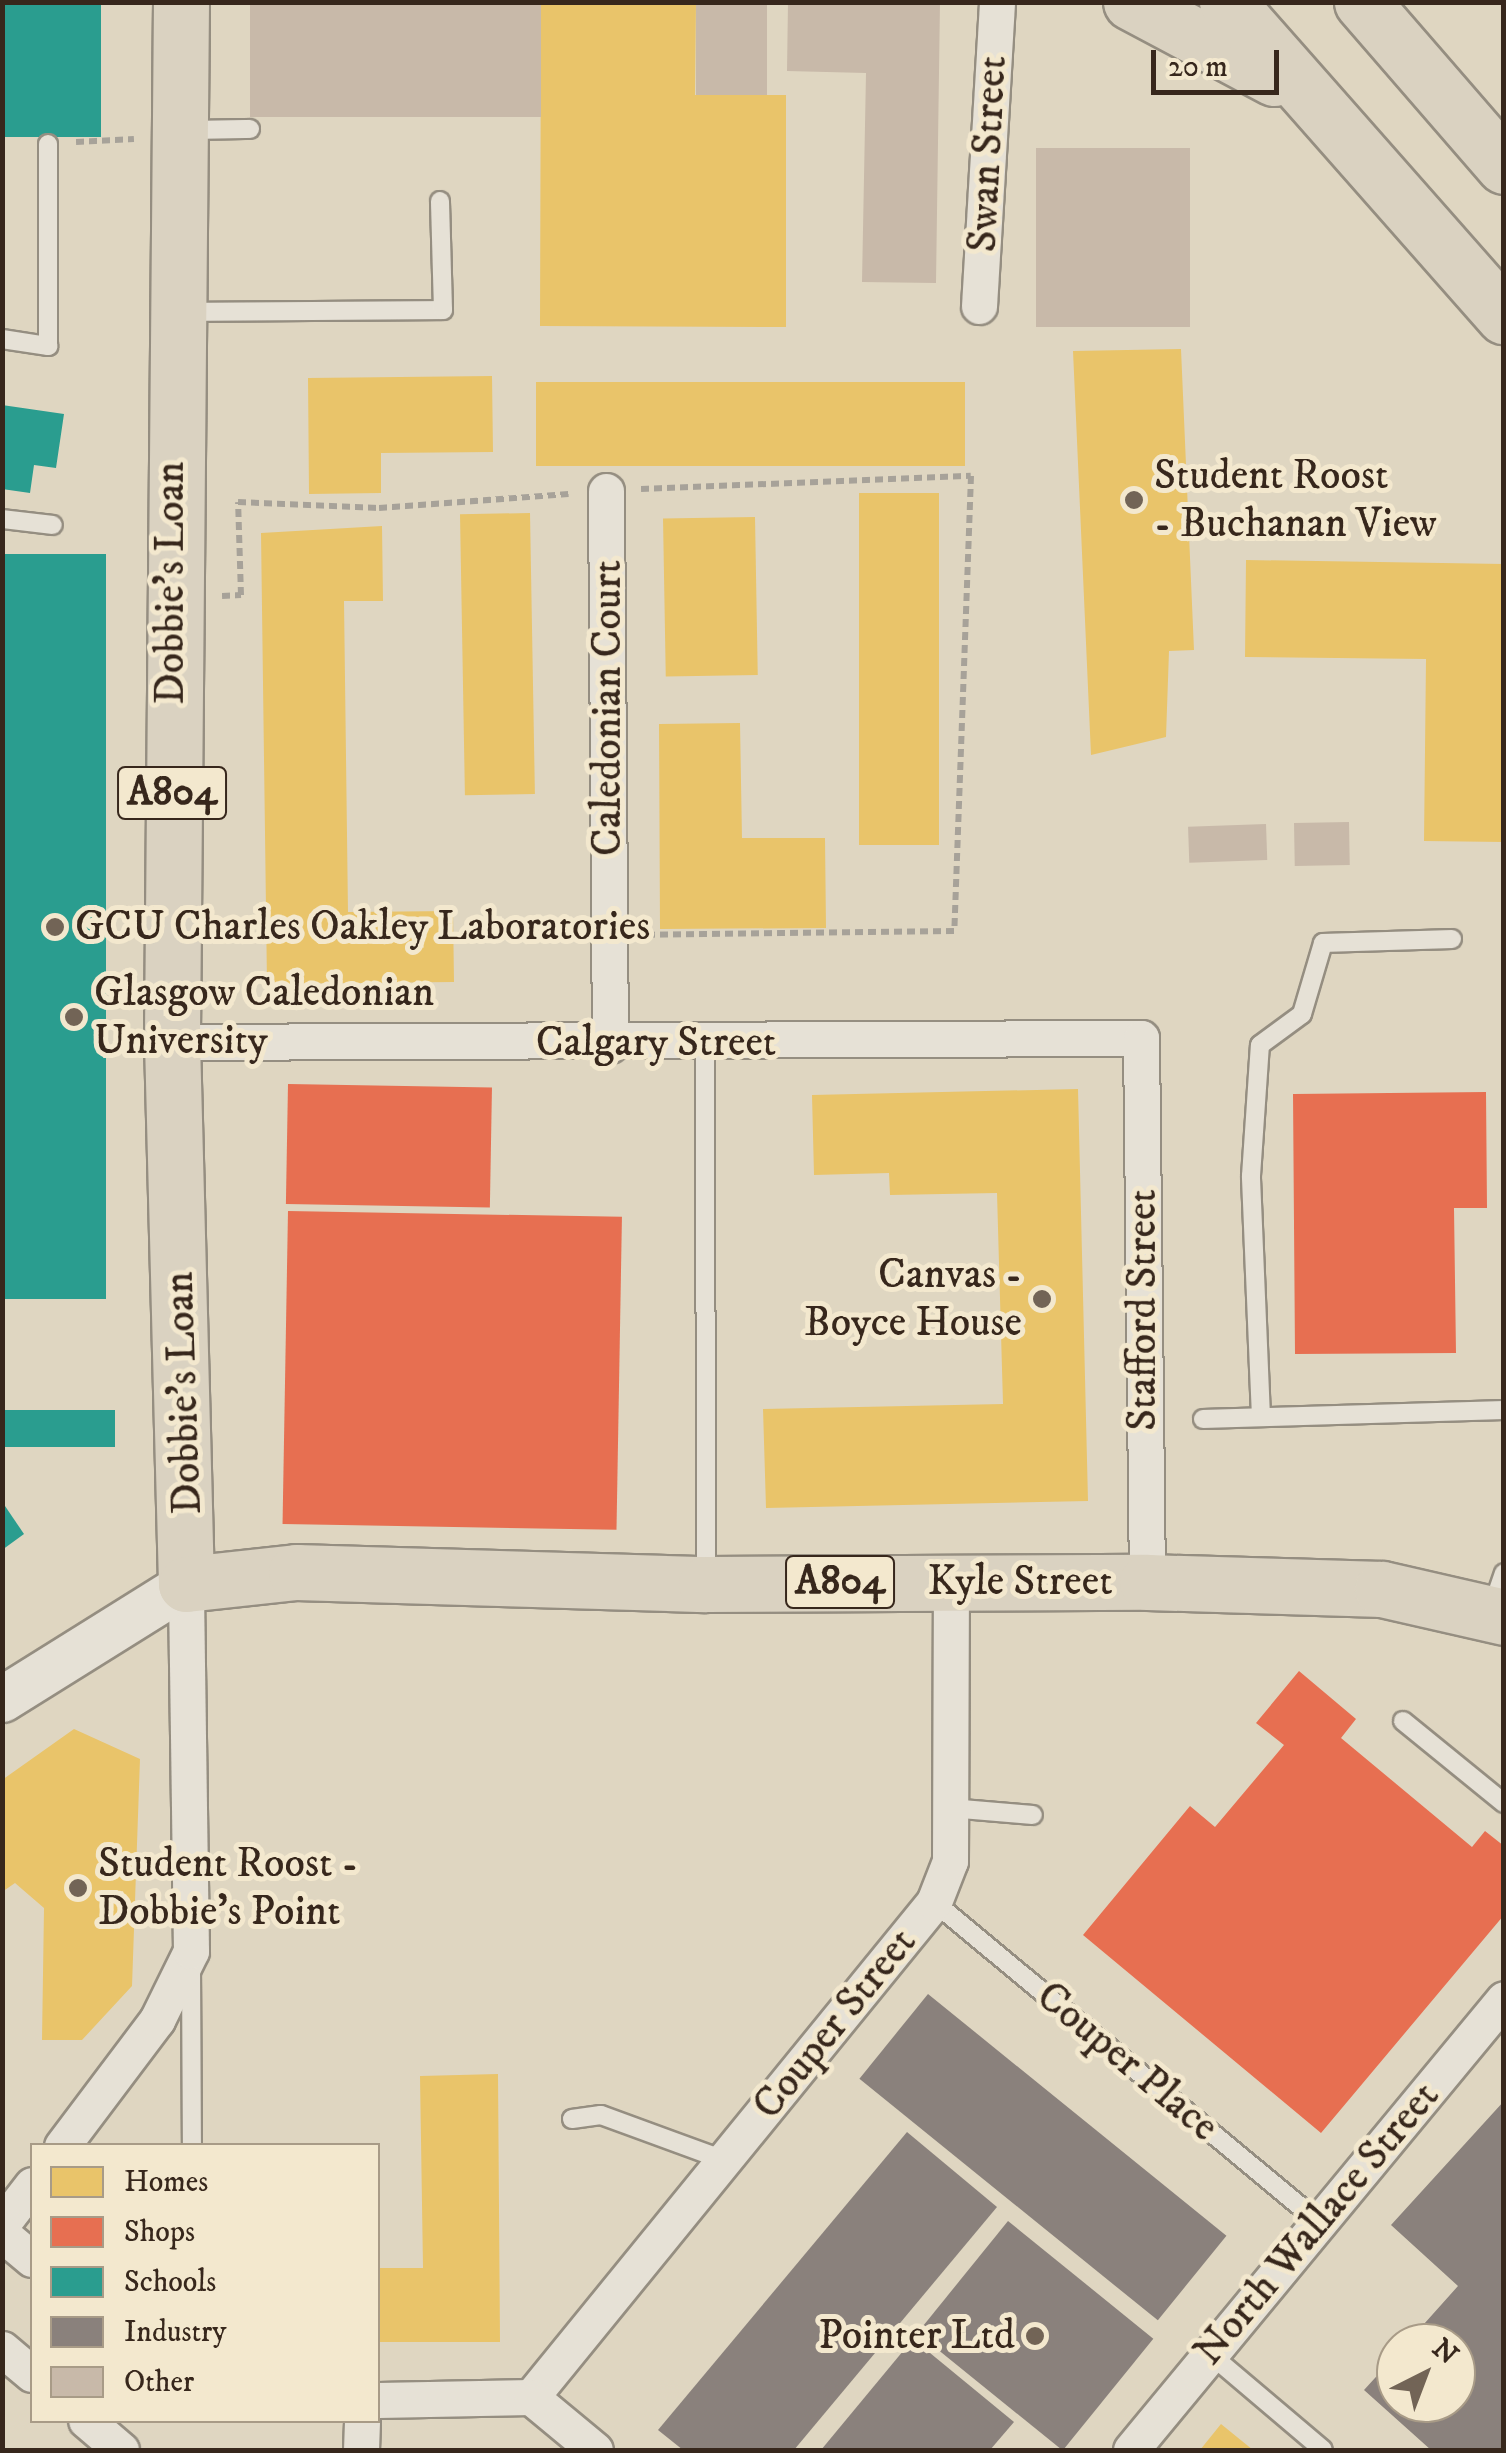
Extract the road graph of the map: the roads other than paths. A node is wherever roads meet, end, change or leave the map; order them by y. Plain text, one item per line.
1 (181, 2) edge
2 (997, 2) edge
3 (1131, 2) edge
4 (1227, 2) edge
5 (1362, 2) edge
6 (1316, 102) junction
7 (250, 129) dead end
8 (175, 133) junction
9 (48, 144) road end
10 (1504, 166) edge
11 (440, 201) dead end
12 (979, 306) dead end
13 (172, 312) junction
14 (1504, 316) edge
15 (2, 339) edge
16 (606, 491) road end
17 (2, 520) edge
18 (53, 525) dead end
19 (1452, 939) dead end
20 (1140, 1038) joint
21 (172, 1042) junction
22 (610, 1044) junction
23 (705, 1044) junction
24 (1504, 1410) edge
25 (1261, 1416) junction
26 (1203, 1418) dead end
27 (952, 1581) junction
28 (1147, 1582) junction
29 (186, 1584) junction
30 (706, 1584) junction
31 (1499, 1600) edge
32 (2, 1699) edge
33 (1403, 1721) dead end
34 (1504, 1803) edge
35 (950, 1808) junction
36 (1033, 1815) dead end
37 (934, 1902) junction
38 (191, 1952) junction
39 (1504, 1998) edge
40 (572, 2119) dead end
41 (64, 2143) edge
42 (192, 2143) edge
43 (724, 2160) junction
44 (30, 2188) edge
45 (1319, 2222) junction
46 (2, 2224) edge
47 (2, 2234) edge
48 (30, 2257) edge
49 (2, 2348) edge
50 (1210, 2354) junction
51 (30, 2372) edge
52 (531, 2397) junction
53 (380, 2400) edge
54 (90, 2423) edge
55 (362, 2423) edge
56 (121, 2450) edge
57 (361, 2450) edge
58 (596, 2450) edge
59 (1131, 2450) edge
60 (1322, 2450) edge

1 - 8 main road, Dobbie's Loan / A804
2 - 12 street, Swan Street
3 - 6 main road
4 - 6 main road
5 - 10 main road
6 - 14 main road
7 - 8 lane
8 - 13 main road, Dobbie's Loan / A804
9 - 15 lane
11 - 13 lane
13 - 21 main road, Dobbie's Loan / A804
16 - 22 street, Caledonian Court
17 - 18 lane
19 - 25 lane
20 - 23 street, Calgary Street
20 - 28 street, Stafford Street
21 - 22 street, Calgary Street
21 - 29 main road, Dobbie's Loan / A804
22 - 23 street, Calgary Street
23 - 30 lane
24 - 25 lane
25 - 26 lane
27 - 28 main road, Kyle Street / A804
27 - 30 main road, Kyle Street / A804
27 - 35 street, Couper Street
28 - 31 main road, Kyle Street / A804
29 - 30 main road, Kyle Street / A804
29 - 32 street
29 - 38 street
33 - 34 lane
35 - 36 lane
35 - 37 street, Couper Street
37 - 43 street, Couper Street
37 - 45 lane, Couper Place
38 - 41 street
38 - 42 lane
39 - 45 street, North Wallace Street
40 - 43 lane
43 - 52 street, Couper Street
44 - 46 street
45 - 50 street, North Wallace Street
47 - 48 street
49 - 51 street
50 - 59 street, North Wallace Street
50 - 60 lane
52 - 53 street
52 - 58 street
54 - 56 street
55 - 57 street

